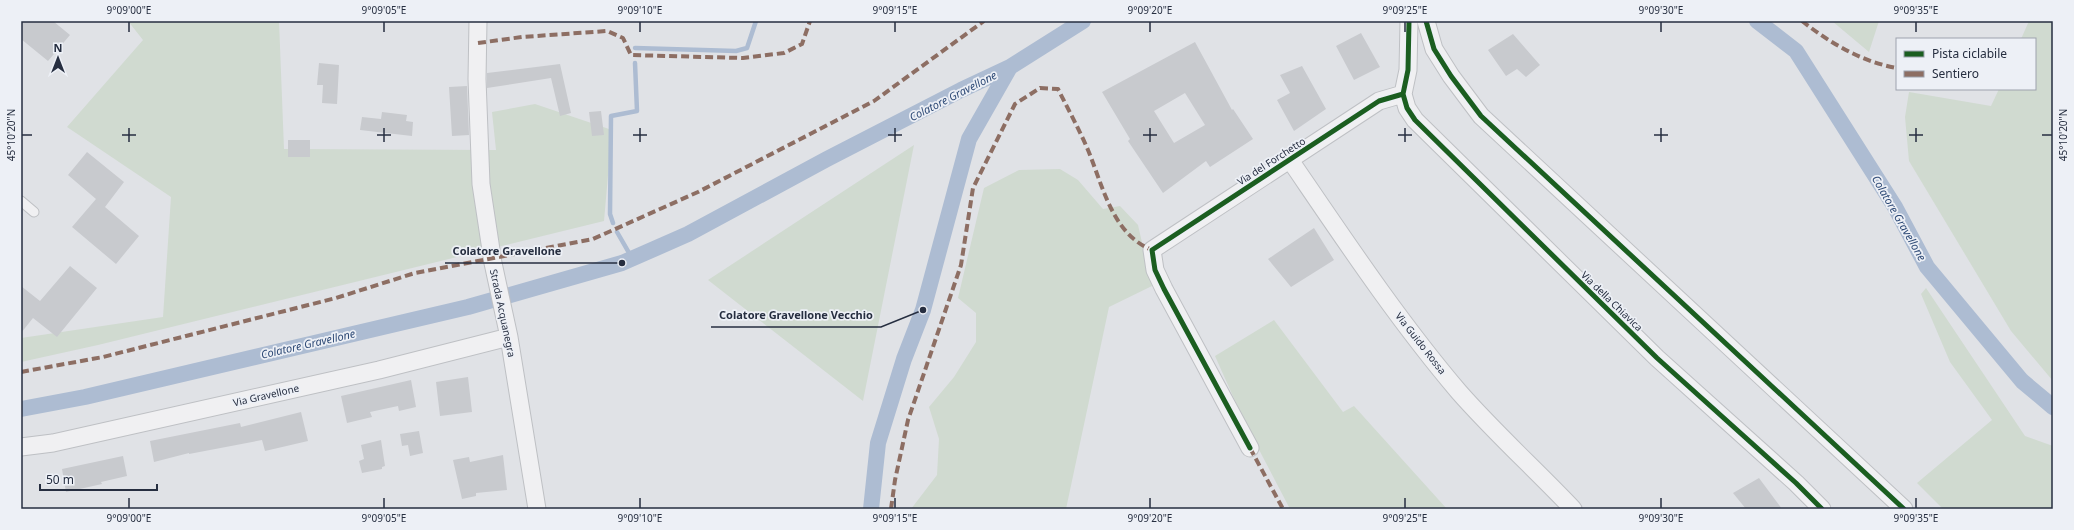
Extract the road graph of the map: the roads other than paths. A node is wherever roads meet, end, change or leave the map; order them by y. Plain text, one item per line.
1 (478, 21) edge
2 (1409, 21) edge
3 (1426, 21) edge
4 (1403, 94) junction
5 (1290, 160) junction
6 (21, 201) edge
7 (34, 212) dead end
8 (509, 337) junction
9 (21, 447) edge
10 (1250, 448) dead end
11 (536, 509) edge
12 (1573, 509) edge
13 (1822, 509) edge
14 (1904, 509) edge

1 - 8 street, Strada Acquanegra
2 - 4 street
3 - 14 street
4 - 5 street, Via del Forchetto
4 - 13 street, Via della Chiavica
5 - 10 street, Via del Forchetto
5 - 12 street, Via Guido Rossa
6 - 7 lane
8 - 9 street, Via Gravellone
8 - 11 street, Strada Acquanegra

